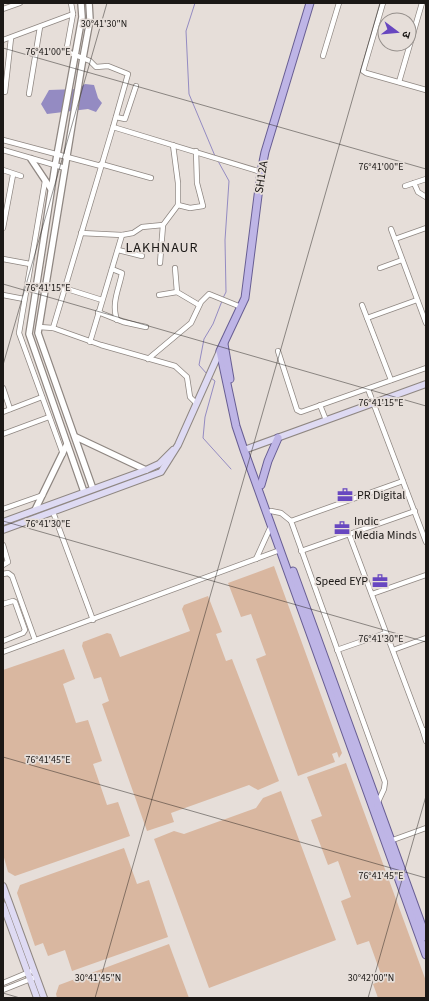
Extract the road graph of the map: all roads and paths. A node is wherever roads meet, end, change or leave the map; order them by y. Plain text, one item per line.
1 (20, 3) edge
2 (71, 3) edge
3 (81, 3) edge
4 (89, 3) edge
5 (310, 3) edge
6 (339, 3) edge
7 (383, 3) edge
8 (422, 3) edge
9 (3, 8) edge
10 (73, 14) junction
11 (40, 27) junction
12 (11, 38) junction
13 (3, 40) edge
14 (74, 56) junction
15 (323, 56) dead end
16 (82, 58) junction
17 (5, 69) edge
18 (399, 82) junction
19 (136, 86) dead end
20 (426, 90) edge
21 (5, 92) dead end
22 (29, 94) dead end
23 (116, 117) junction
24 (113, 127) junction
25 (3, 140) edge
26 (172, 145) junction
27 (3, 150) edge
28 (196, 151) junction
29 (57, 155) junction
30 (66, 157) junction
31 (31, 159) junction
32 (101, 165) junction
33 (55, 166) junction
34 (65, 168) junction
35 (3, 170) edge
36 (261, 172) junction
37 (13, 175) junction
38 (21, 176) dead end
39 (151, 178) dead end
40 (426, 178) edge
41 (45, 181) junction
42 (414, 183) junction
43 (405, 186) dead end
44 (51, 189) junction
45 (426, 196) edge
46 (5, 205) edge
47 (178, 205) junction
48 (164, 225) junction
49 (3, 228) edge
50 (37, 228) junction
51 (426, 228) edge
52 (391, 229) dead end
53 (44, 231) junction
54 (81, 233) junction
55 (122, 235) junction
56 (395, 239) junction
57 (118, 250) junction
58 (142, 256) dead end
59 (3, 260) edge
60 (402, 260) junction
61 (160, 263) dead end
62 (30, 264) junction
63 (175, 268) dead end
64 (380, 268) dead end
65 (112, 269) junction
66 (64, 288) junction
67 (177, 292) junction
68 (3, 295) edge
69 (159, 295) dead end
70 (24, 299) junction
71 (102, 300) junction
72 (418, 300) junction
73 (199, 305) junction
74 (362, 305) dead end
75 (241, 307) junction
76 (98, 312) junction
77 (367, 318) junction
78 (117, 320) junction
79 (426, 323) edge
80 (39, 327) junction
81 (146, 327) dead end
82 (53, 328) junction
83 (90, 342) junction
84 (224, 344) junction
85 (278, 351) dead end
86 (220, 352) junction
87 (148, 359) junction
88 (426, 368) edge
89 (391, 380) junction
90 (426, 384) edge
91 (3, 388) edge
92 (368, 389) junction
93 (42, 397) junction
94 (196, 403) junction
95 (373, 403) junction
96 (320, 405) junction
97 (10, 409) junction
98 (3, 412) edge
99 (49, 417) junction
100 (326, 420) junction
101 (3, 434) edge
102 (76, 437) junction
103 (278, 438) junction
104 (68, 444) junction
105 (178, 445) junction
106 (246, 450) junction
107 (63, 454) junction
108 (146, 470) junction
109 (403, 481) junction
110 (261, 485) junction
111 (93, 489) junction
112 (84, 492) junction
113 (43, 495) junction
114 (3, 509) edge
115 (35, 510) junction
116 (271, 511) junction
117 (53, 512) junction
118 (415, 512) junction
119 (291, 521) junction
120 (3, 522) edge
121 (271, 526) junction
122 (3, 530) edge
123 (349, 534) junction
124 (426, 542) edge
125 (3, 545) edge
126 (282, 549) junction
127 (301, 551) junction
128 (256, 559) junction
129 (3, 565) edge
130 (3, 574) edge
131 (426, 574) edge
132 (372, 594) junction
133 (3, 604) edge
134 (93, 620) junction
135 (386, 633) junction
136 (426, 638) edge
137 (5, 640) edge
138 (35, 640) junction
139 (8, 650) junction
140 (336, 650) junction
141 (393, 650) junction
142 (3, 652) edge
143 (424, 731) edge
144 (426, 741) edge
145 (378, 802) junction
146 (426, 828) edge
147 (389, 842) junction
148 (3, 886) edge
149 (3, 905) edge
150 (426, 937) edge
151 (426, 954) edge
152 (32, 975) junction
153 (3, 982) edge
154 (3, 990) edge
155 (37, 998) edge
156 (44, 998) edge

1 - 9 street
2 - 10 street
3 - 14 street
4 - 16 street
5 - 36 main road, SH12A / SH12A
6 - 15 street
7 - 18 street
8 - 18 street
10 - 11 street
10 - 14 street
11 - 12 street
11 - 22 street
12 - 13 street
12 - 17 street
14 - 16 street
14 - 29 street
16 - 23 street
16 - 30 street
17 - 21 street
18 - 20 street
19 - 23 street
23 - 24 street
24 - 26 street
24 - 32 street
25 - 29 street
26 - 28 street
26 - 47 street
27 - 31 street
28 - 36 street
28 - 47 street
29 - 30 street
29 - 33 street
30 - 32 street
30 - 34 street
31 - 33 street
31 - 41 street
32 - 39 street
32 - 54 street
33 - 34 street
33 - 44 street
34 - 80 street
35 - 37 street
36 - 75 main road, SH12A / SH12A
37 - 38 street
37 - 46 street
40 - 42 street
41 - 44 street
41 - 50 street
42 - 43 street
42 - 45 street
44 - 53 street
46 - 49 street
47 - 48 street
48 - 55 street
48 - 61 street
50 - 53 street
50 - 62 street
51 - 56 street
52 - 56 street
53 - 104 street
54 - 55 street
54 - 66 street
55 - 57 street
56 - 60 street
57 - 58 street
57 - 65 street
59 - 62 street
60 - 64 street
60 - 72 street
62 - 70 street
63 - 67 street
65 - 71 street
65 - 78 street
66 - 71 street
66 - 82 street
67 - 69 street
67 - 73 street
68 - 70 street
70 - 93 street
71 - 76 street
72 - 77 street
72 - 79 street
73 - 75 street
73 - 87 street
74 - 77 street
75 - 84 main road, SH12A / SH12A
76 - 78 street
76 - 83 street
77 - 89 street
78 - 81 street
80 - 82 street
80 - 102 street
82 - 83 street
83 - 87 street
84 - 86 main road, SH12A / SH12A
84 - 106 main road
85 - 96 street
86 - 94 main road
86 - 106 main road
87 - 94 street
88 - 89 street
89 - 92 street
90 - 95 main road
91 - 97 street
92 - 95 street
92 - 96 street
93 - 97 street
93 - 99 street
94 - 105 main road
95 - 100 main road
95 - 109 street
96 - 100 street
97 - 98 street
99 - 101 street
99 - 107 street
100 - 103 main road
102 - 108 street
102 - 111 street
103 - 106 main road
103 - 110 main road
104 - 107 street
104 - 112 street
105 - 108 main road
105 - 117 main road
106 - 110 main road
106 - 121 main road
107 - 113 street
108 - 111 main road
109 - 118 street
109 - 119 street
110 - 116 main road
111 - 112 main road
112 - 115 main road
113 - 114 street
113 - 115 street
115 - 120 main road
116 - 119 street
116 - 126 main road
117 - 122 main road
117 - 134 street
118 - 123 street
118 - 124 street
119 - 127 street
121 - 126 main road
121 - 128 street
123 - 127 street
123 - 132 street
125 - 129 street
126 - 128 street
126 - 145 main road
126 - 147 main road
127 - 140 street
128 - 134 street
130 - 138 street
131 - 132 street
132 - 135 street
133 - 137 street
134 - 138 street
135 - 140 street
135 - 141 street
136 - 141 street
137 - 139 street
138 - 139 street
139 - 142 street
140 - 145 street
141 - 143 street
143 - 144 street
145 - 147 main road
146 - 147 street
147 - 150 main road
147 - 151 main road
148 - 152 main road
149 - 152 main road
152 - 153 street
152 - 154 street
152 - 155 main road
152 - 156 main road

